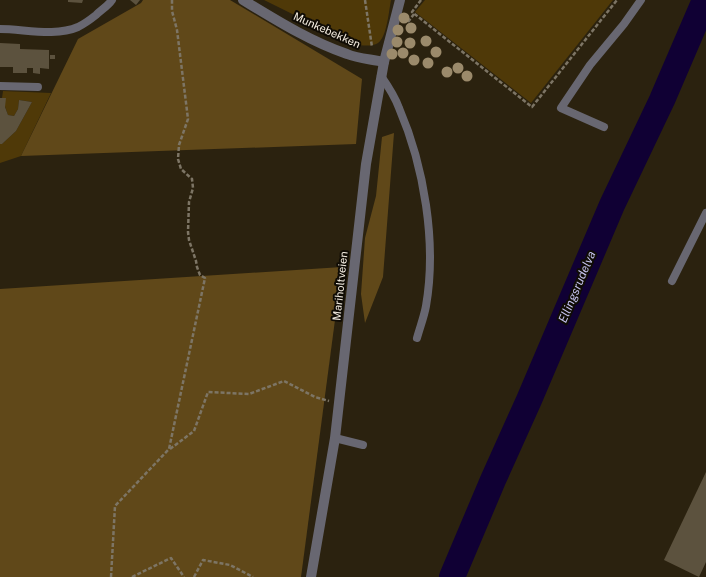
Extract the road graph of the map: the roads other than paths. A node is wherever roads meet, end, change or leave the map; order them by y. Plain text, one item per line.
1 (112, 0) edge
2 (243, 0) edge
3 (400, 0) edge
4 (641, 0) edge
5 (0, 29) edge
6 (379, 61) junction
7 (381, 76) junction
8 (0, 86) edge
9 (38, 87) dead end
10 (604, 127) dead end
11 (706, 213) edge
12 (672, 281) dead end
13 (418, 338) dead end
14 (335, 438) junction
15 (363, 445) dead end
16 (311, 577) edge

1 - 5 lane
2 - 6 street, Munkebekken
3 - 6 street, Mariholtveien
4 - 10 lane
6 - 7 street, Mariholtveien
7 - 13 lane
7 - 14 street, Mariholtveien
8 - 9 lane
11 - 12 lane
14 - 15 lane
14 - 16 street, Mariholtveien

